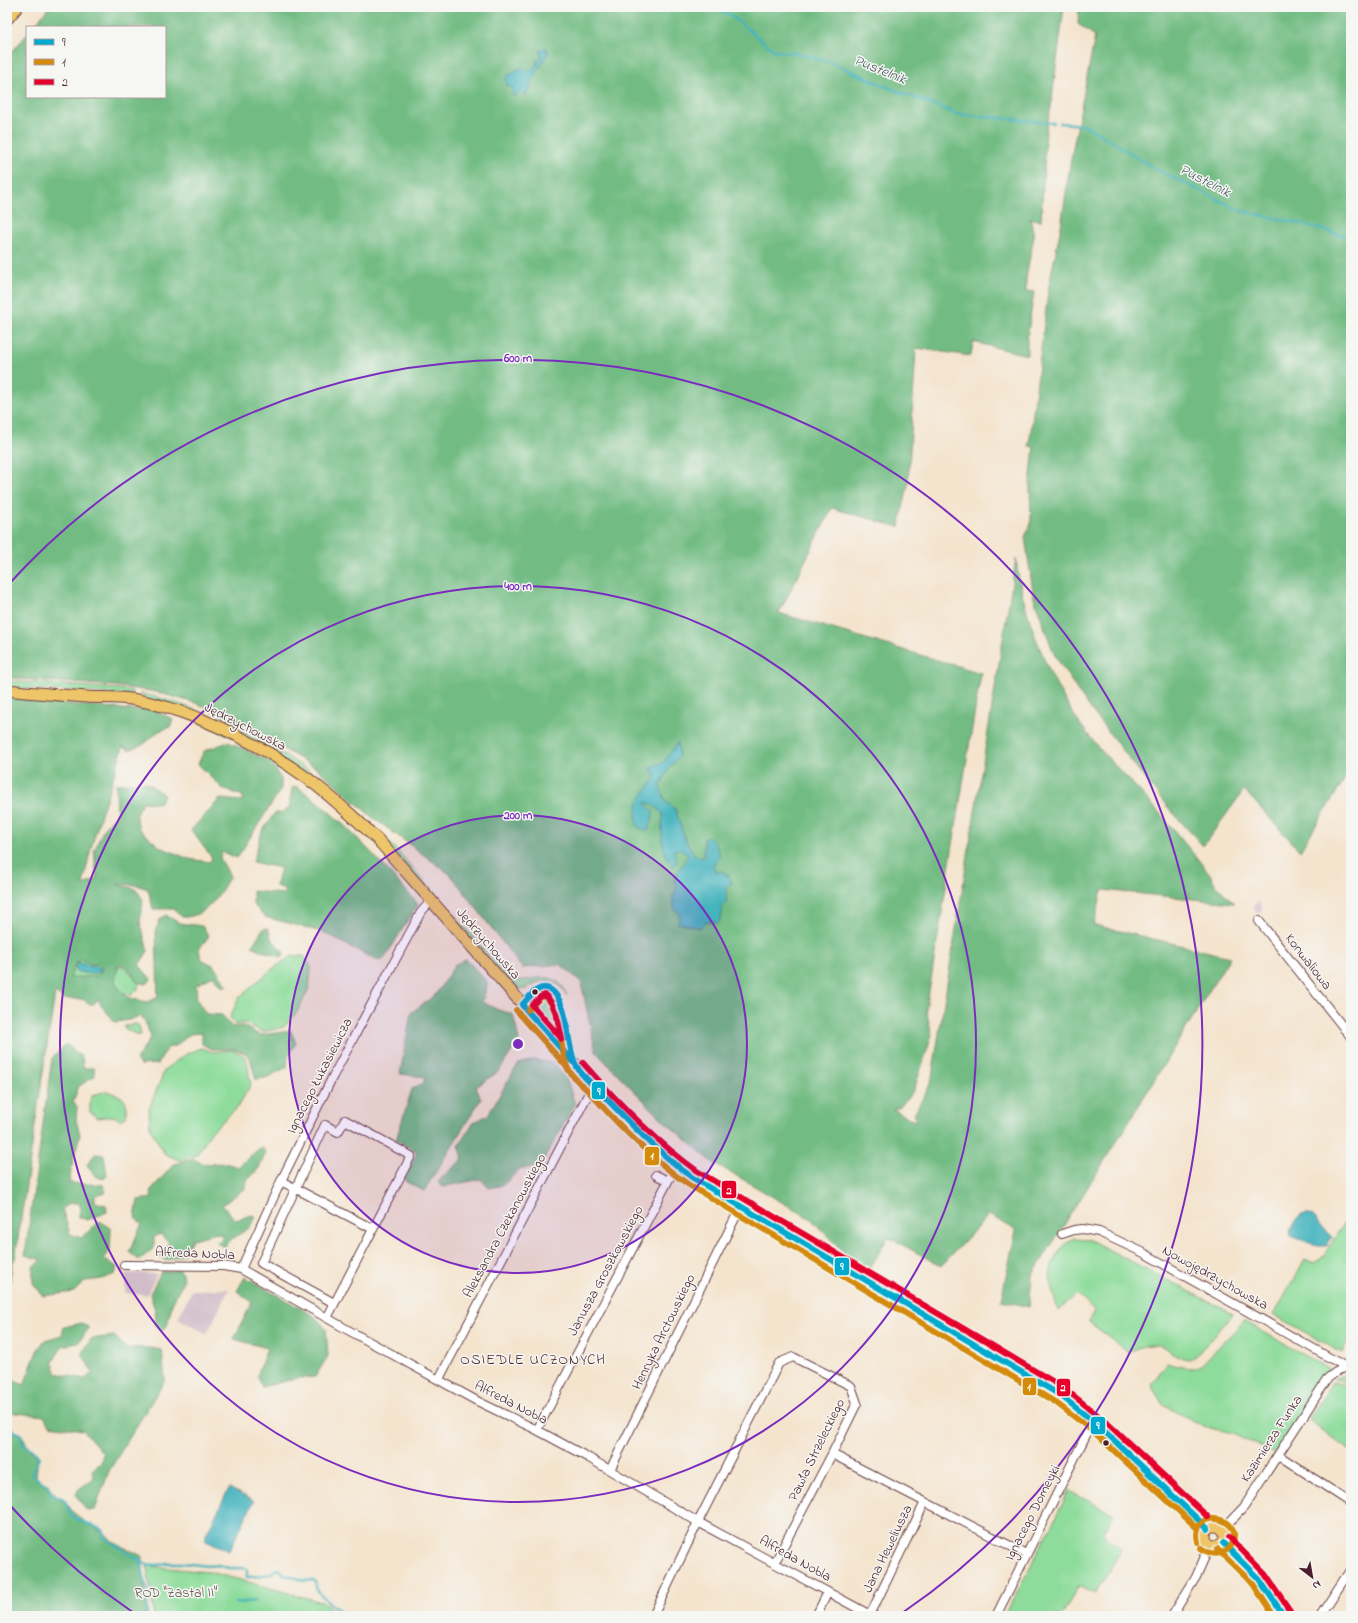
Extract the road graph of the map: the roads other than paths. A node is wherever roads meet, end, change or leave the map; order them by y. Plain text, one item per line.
1 (17, 7) edge
2 (7, 19) edge
3 (7, 690) edge
4 (431, 901) junction
5 (1259, 921) dead end
6 (1351, 1020) edge
7 (1344, 1029) junction
8 (1351, 1037) edge
9 (593, 1085) junction
10 (676, 1166) junction
11 (656, 1175) dead end
12 (281, 1181) junction
13 (668, 1181) junction
14 (295, 1188) junction
15 (741, 1206) junction
16 (373, 1229) junction
17 (1062, 1234) dead end
18 (124, 1266) dead end
19 (241, 1268) junction
20 (334, 1303) junction
21 (326, 1318) junction
22 (1349, 1366) edge
23 (439, 1379) junction
24 (1095, 1422) junction
25 (537, 1430) junction
26 (832, 1454) junction
27 (1278, 1455) junction
28 (610, 1470) junction
29 (926, 1502) junction
30 (1351, 1503) edge
31 (698, 1522) junction
32 (1208, 1529) junction
33 (1223, 1530) junction
34 (1223, 1543) junction
35 (1210, 1545) junction
36 (1026, 1554) junction
37 (775, 1562) junction
38 (1351, 1569) edge
39 (828, 1592) junction
40 (871, 1615) edge
41 (653, 1616) edge
42 (816, 1616) edge
43 (996, 1616) edge
44 (1172, 1616) edge
45 (1284, 1616) edge
46 (1320, 1616) edge

1 - 2 main road
3 - 4 main road, Jędrzychowska
4 - 9 main road, Jędrzychowska
4 - 12 street, Ignacego Łukasiewicza
5 - 7 street, Konwaliowa
6 - 7 street
7 - 8 street, Konwaliowa
9 - 10 main road, Jędrzychowska
9 - 23 street, Aleksandra Czekanowskiego
10 - 13 street, Janusza Groszkowskiego
10 - 15 main road, Jędrzychowska
11 - 13 street
12 - 14 street
12 - 19 street, Ignacego Łukasiewicza
13 - 25 street, Janusza Groszkowskiego
14 - 16 street
14 - 16 street
14 - 20 street
15 - 24 main road, Jędrzychowska
15 - 28 street, Henryka Arctowskiego
16 - 20 street
17 - 22 street, Nowojędrzychowska
18 - 19 street, Alfreda Nobla
19 - 21 street, Alfreda Nobla
20 - 21 street
21 - 23 street, Alfreda Nobla
22 - 27 street, Kazimierza Funka
23 - 25 street, Alfreda Nobla
24 - 32 main road, Jędrzychowska
24 - 36 street, Ignacego Domeyki
25 - 28 street, Alfreda Nobla
26 - 29 street, Jana Heweliusza
26 - 31 street, Pawła Strzeleckiego
26 - 37 street, Pawła Strzeleckiego
27 - 30 street
27 - 33 street, Kazimierza Funka
28 - 31 street, Alfreda Nobla
29 - 36 street
29 - 40 street, Jana Heweliusza
31 - 37 street, Alfreda Nobla
31 - 41 street, Pawła Strzeleckiego
32 - 33 main road
32 - 35 main road
33 - 34 main road
34 - 35 main road
34 - 45 main road
35 - 44 street
36 - 43 street, Ignacego Domeyki
37 - 39 street, Alfreda Nobla
38 - 46 street
39 - 40 street, Alfreda Nobla
39 - 42 street

